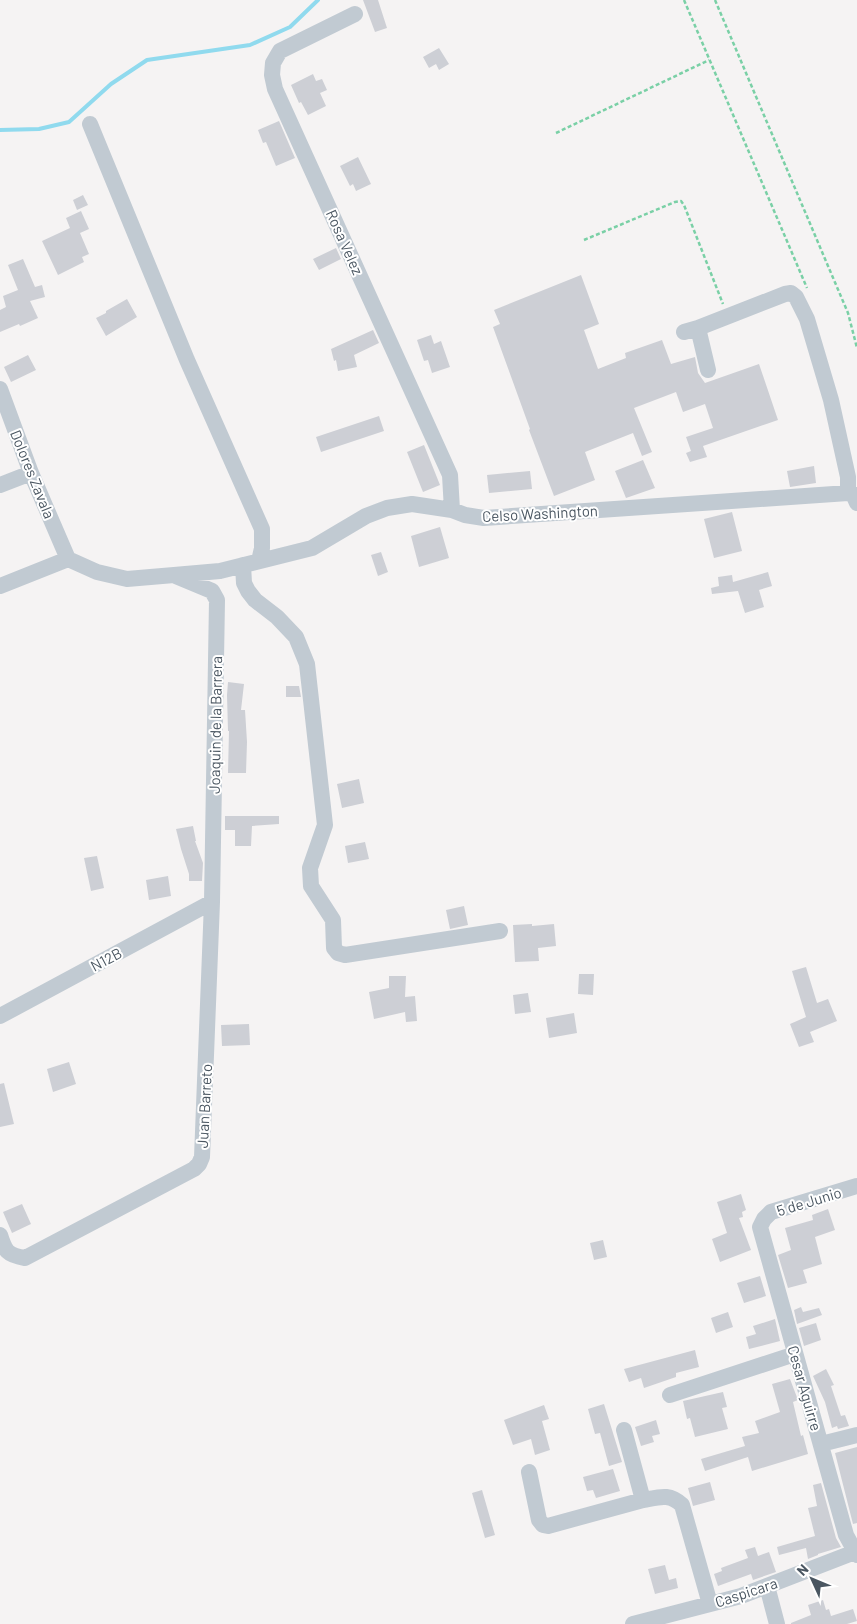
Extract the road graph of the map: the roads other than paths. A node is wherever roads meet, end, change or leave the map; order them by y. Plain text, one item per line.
1 (355, 14) dead end
2 (90, 124) dead end
3 (708, 370) dead end
4 (0, 389) edge
5 (31, 473) junction
6 (0, 485) edge
7 (852, 498) edge
8 (452, 510) junction
9 (68, 559) junction
10 (250, 563) junction
11 (174, 575) junction
12 (0, 586) edge
13 (212, 902) junction
14 (500, 931) dead end
15 (0, 1016) edge
16 (857, 1186) edge
17 (764, 1219) joint
18 (0, 1235) edge
19 (795, 1354) junction
20 (670, 1395) dead end
21 (624, 1430) dead end
22 (857, 1435) edge
23 (821, 1444) junction
24 (529, 1472) dead end
25 (643, 1500) junction
26 (856, 1553) edge
27 (767, 1586) junction
28 (710, 1604) junction
29 (633, 1624) edge
30 (777, 1624) edge

1 - 8 street, Rosa Velez
2 - 10 street
3 - 7 street
4 - 5 street, Dolores Zavala
5 - 6 street
5 - 9 street, Dolores Zavala
7 - 8 street, Celso Washington
8 - 10 street, Celso Washington
9 - 11 street, Celso Washington
9 - 12 street
10 - 11 street, Celso Washington
10 - 14 street
11 - 13 street, Joaquin de la Barrera
13 - 15 street, N12B
13 - 18 street, Juan Barreto
16 - 17 street, 5 de Junio
17 - 19 street, Cesar Aguirre
19 - 20 street
19 - 23 street, Cesar Aguirre
21 - 25 street
22 - 23 street
23 - 26 street, Cesar Aguirre
24 - 25 street
25 - 28 street
26 - 27 street, Caspicara
27 - 28 street, Caspicara
27 - 30 street
28 - 29 street, Caspicara

